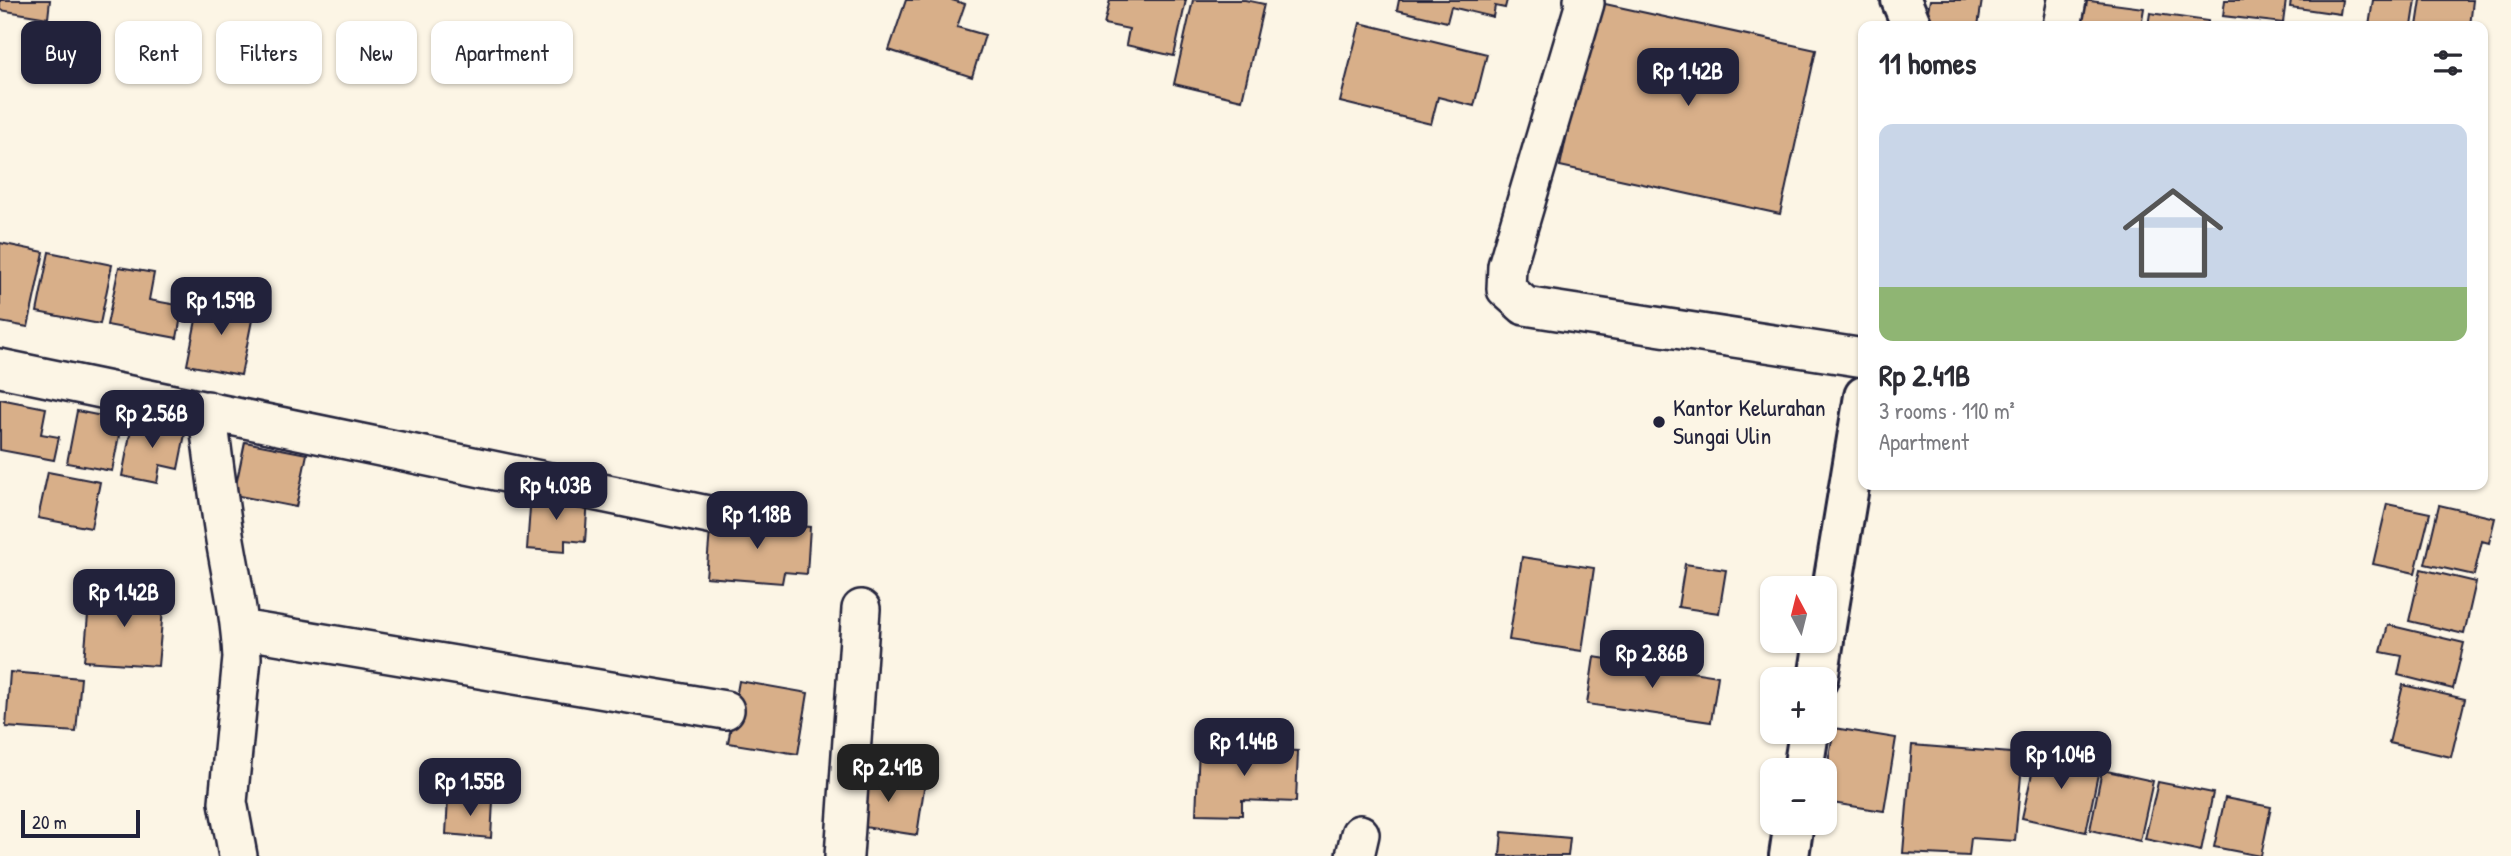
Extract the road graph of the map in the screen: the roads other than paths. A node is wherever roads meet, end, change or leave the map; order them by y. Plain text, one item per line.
1 (1583, 0) edge
2 (1902, 0) edge
3 (2067, 0) edge
4 (1910, 21) edge
5 (2063, 21) edge
6 (1858, 357) edge
7 (0, 368) edge
8 (207, 410) junction
9 (1858, 432) edge
10 (749, 516) dead end
11 (1834, 576) edge
12 (861, 609) dead end
13 (240, 629) junction
14 (725, 710) dead end
15 (1792, 835) edge
16 (239, 856) edge
17 (844, 856) edge
18 (1789, 856) edge

1 - 6 street
2 - 4 street
3 - 5 street
7 - 8 street
8 - 10 street
8 - 13 street
9 - 11 street
12 - 17 street
13 - 14 street
13 - 16 street
15 - 18 street

